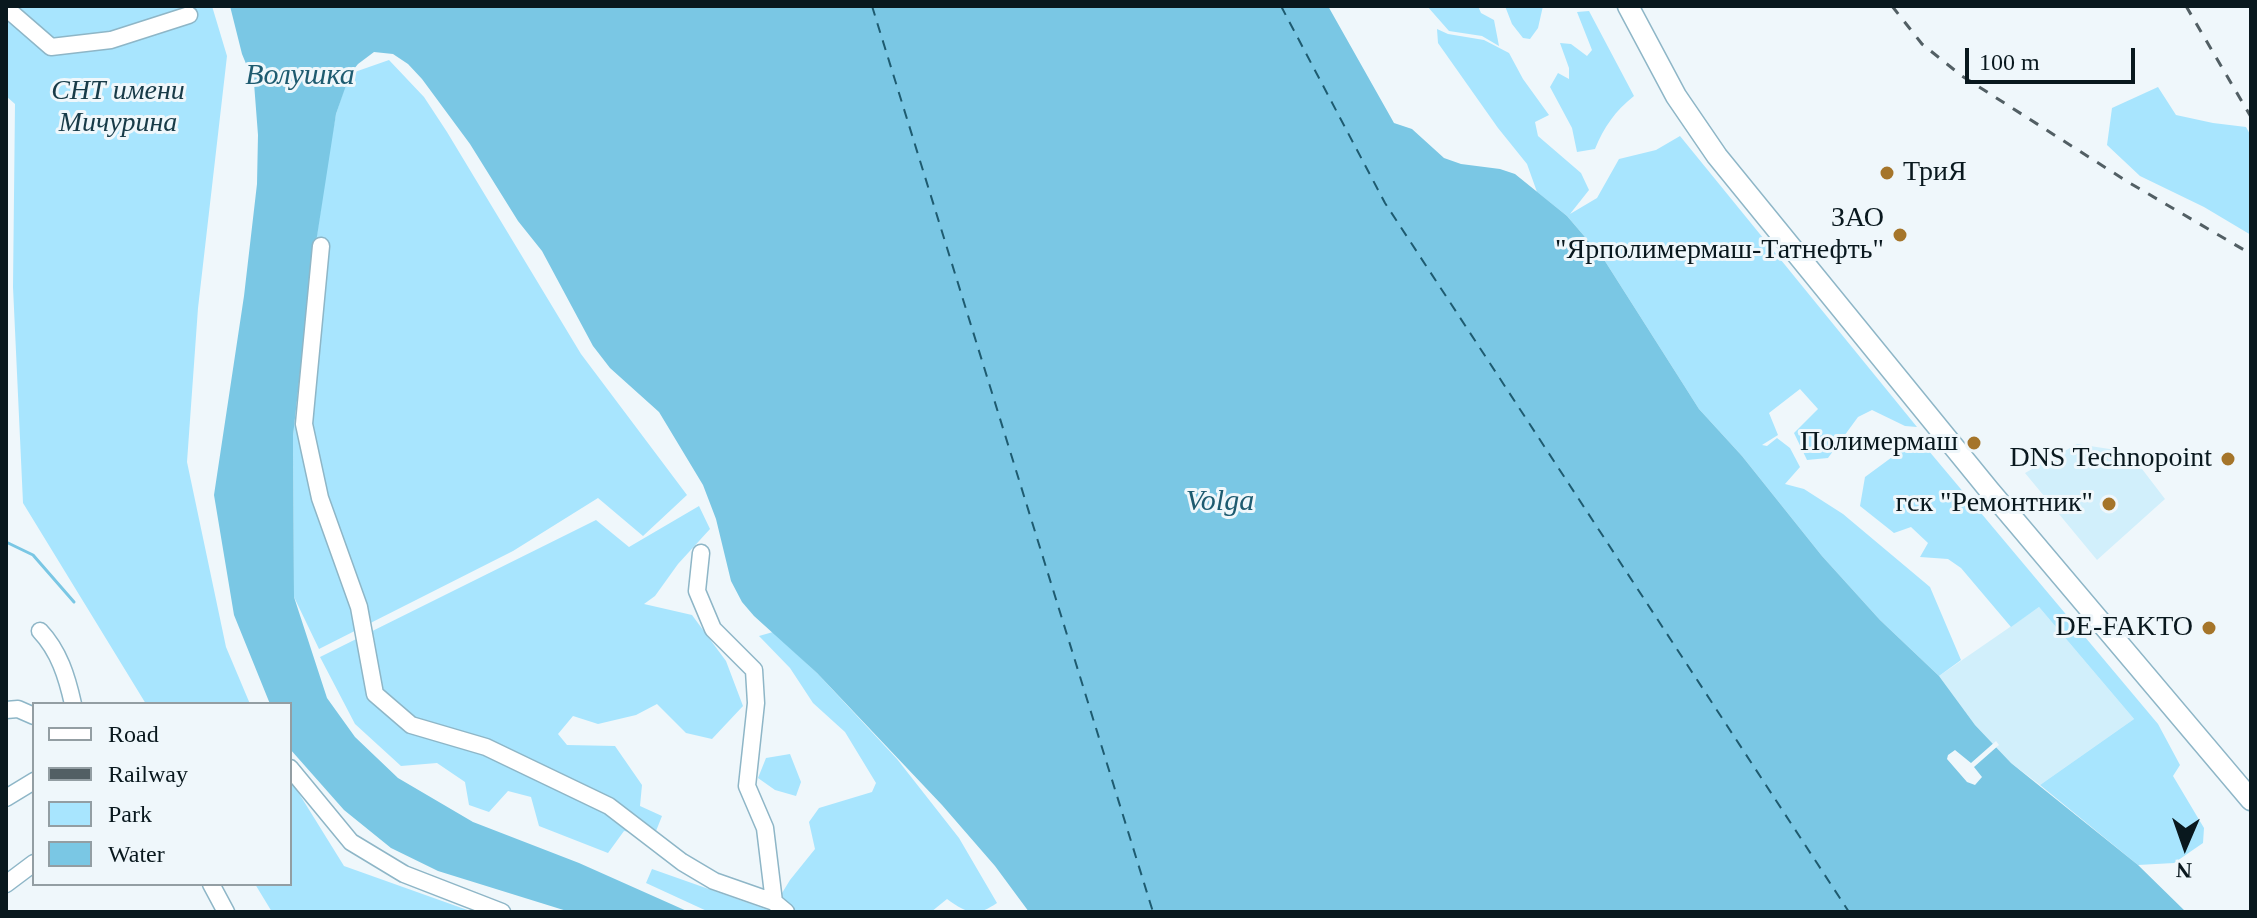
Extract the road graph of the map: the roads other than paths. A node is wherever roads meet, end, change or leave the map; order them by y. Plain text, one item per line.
1 (1628, 6) edge
2 (6, 8) edge
3 (189, 15) dead end
4 (321, 246) dead end
5 (701, 553) dead end
6 (40, 631) dead end
7 (72, 702) edge
8 (6, 710) edge
9 (32, 715) edge
10 (292, 770) edge
11 (32, 782) edge
12 (6, 798) edge
13 (2251, 800) edge
14 (32, 864) edge
15 (6, 884) edge
16 (212, 886) edge
17 (780, 907) edge
18 (226, 912) edge
19 (502, 912) edge

1 - 13 main road
2 - 3 street
4 - 17 street
5 - 17 street
6 - 7 street
8 - 9 street
10 - 19 street
11 - 12 street
14 - 15 street
16 - 18 street

